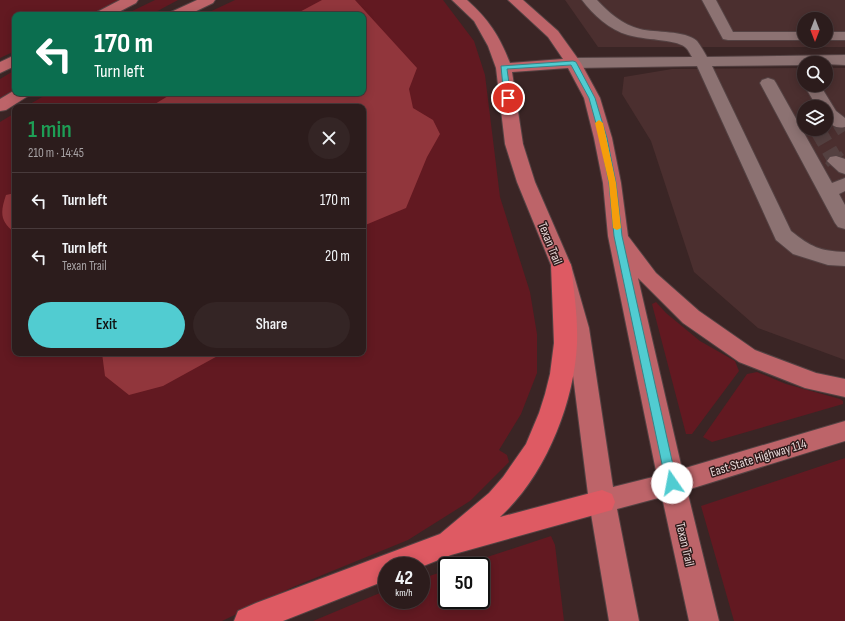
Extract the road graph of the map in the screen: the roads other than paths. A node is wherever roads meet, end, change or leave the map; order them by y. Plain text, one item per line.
1 (131, 0) edge
2 (208, 0) edge
3 (459, 0) edge
4 (515, 0) edge
5 (589, 0) edge
6 (709, 0) edge
7 (108, 12) edge
8 (182, 12) edge
9 (780, 36) junction
10 (797, 36) edge
11 (833, 36) edge
12 (845, 36) edge
13 (797, 58) edge
14 (845, 60) edge
15 (702, 61) junction
16 (833, 61) edge
17 (12, 62) edge
18 (573, 62) junction
19 (797, 65) edge
20 (0, 68) edge
21 (504, 68) junction
22 (768, 83) dead end
23 (17, 96) edge
24 (0, 106) edge
25 (797, 114) edge
26 (785, 115) junction
27 (845, 184) edge
28 (828, 192) junction
29 (845, 223) edge
30 (618, 236) junction
31 (845, 259) edge
32 (561, 265) junction
33 (845, 388) edge
34 (845, 430) edge
35 (672, 483) junction
36 (602, 502) junction
37 (450, 543) junction
38 (412, 557) edge
39 (378, 570) edge
40 (249, 621) edge
41 (624, 621) edge
42 (704, 621) edge

1 - 7 main road
2 - 8 main road
3 - 21 main road, Texan Trail
4 - 18 main road, Texan Trail
5 - 15 lane
6 - 9 lane
9 - 10 lane
9 - 13 lane
11 - 12 lane
14 - 16 lane
15 - 18 lane
15 - 19 lane
15 - 31 lane
17 - 20 main road
18 - 21 main road
18 - 30 main road, Texan Trail
21 - 32 main road, Texan Trail
22 - 26 lane
23 - 24 main road
25 - 26 lane
26 - 28 lane
27 - 28 lane
28 - 29 lane
30 - 33 main road
30 - 35 main road, Texan Trail
32 - 36 main road, Texan Trail
32 - 37 highway
34 - 35 main road, East State Highway 114
35 - 36 main road, East State Highway 114
35 - 42 main road, Texan Trail
36 - 37 highway
36 - 41 main road, Texan Trail
37 - 38 highway
39 - 40 highway

